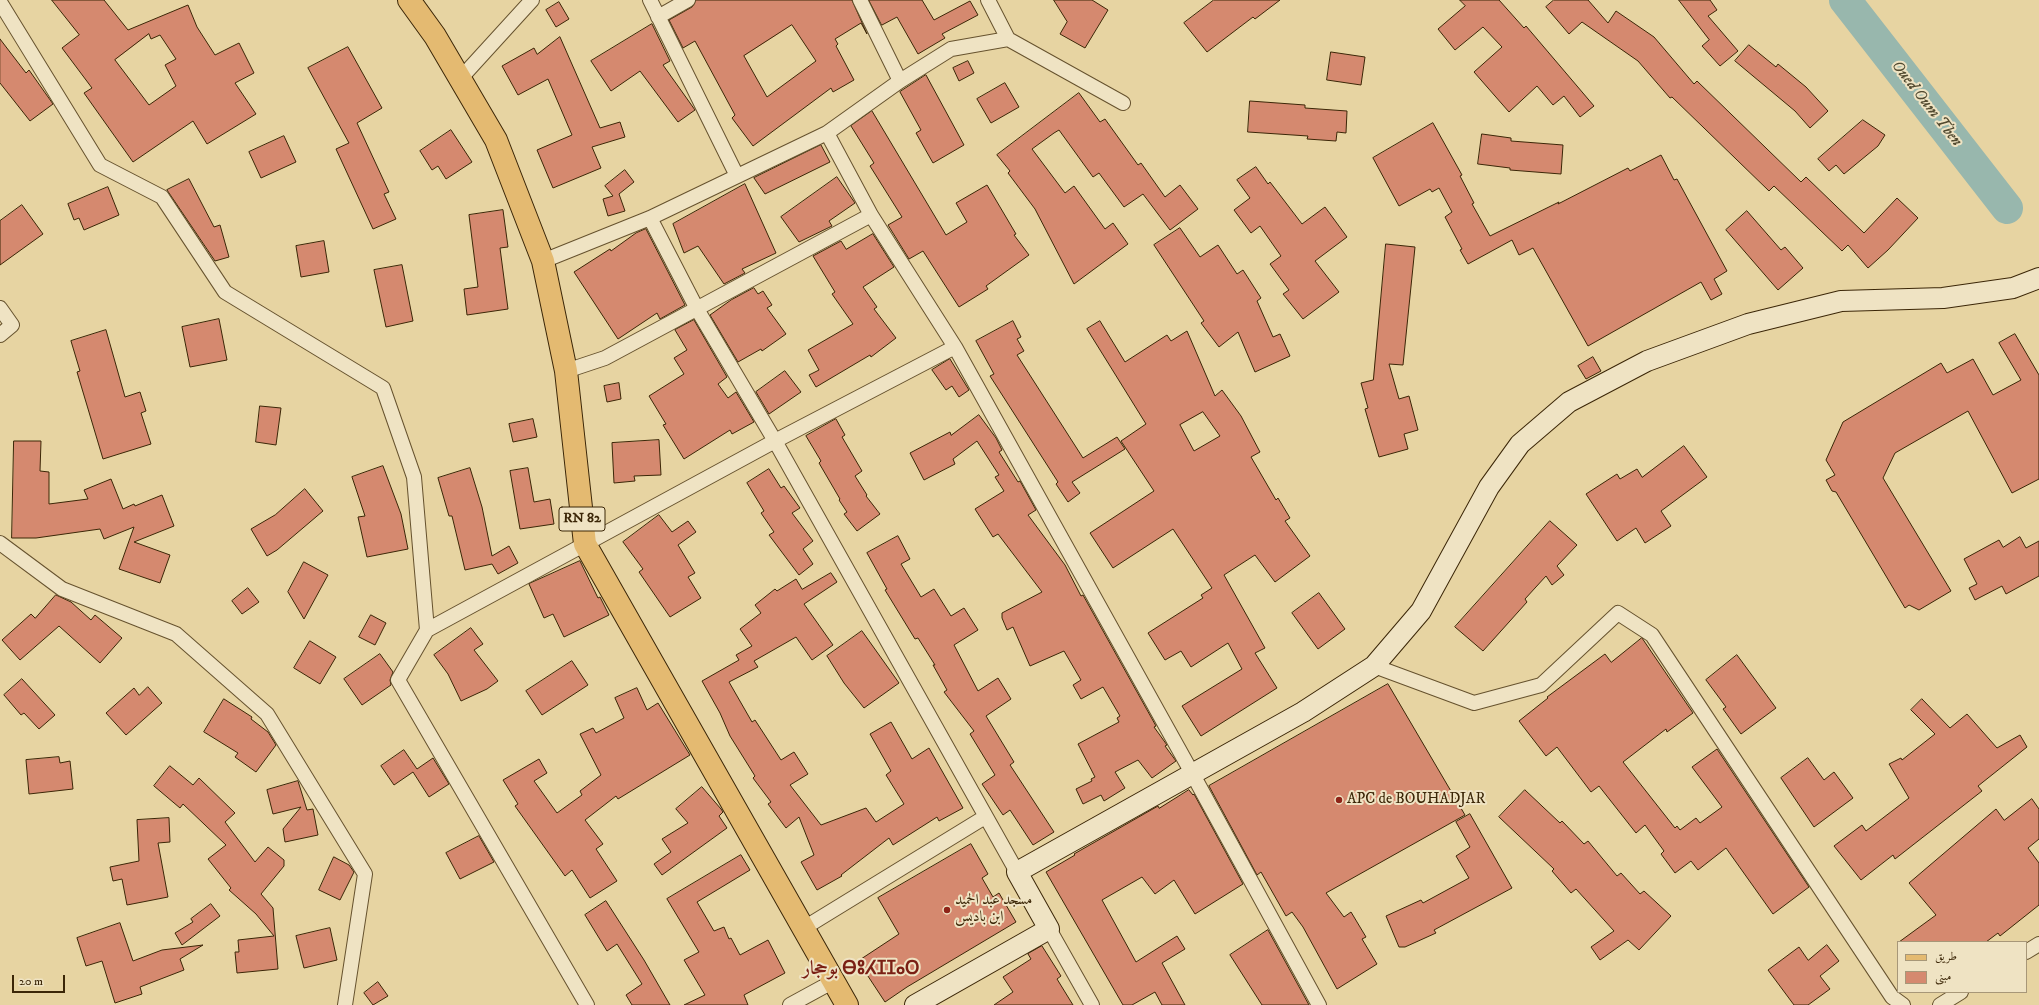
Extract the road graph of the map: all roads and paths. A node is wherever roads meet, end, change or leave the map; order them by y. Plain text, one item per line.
1 (409, 0) edge
2 (532, 0) edge
3 (650, 0) edge
4 (688, 0) edge
5 (860, 0) edge
6 (988, 0) edge
7 (0, 2) edge
8 (658, 17) junction
9 (1008, 39) junction
10 (460, 79) junction
11 (900, 81) junction
12 (1123, 103) dead end
13 (827, 133) junction
14 (737, 176) junction
15 (871, 215) junction
16 (650, 218) junction
17 (543, 261) junction
18 (2039, 278) edge
19 (0, 308) edge
20 (697, 309) junction
21 (0, 335) edge
22 (955, 347) junction
23 (566, 372) junction
24 (775, 441) junction
25 (0, 543) edge
26 (585, 544) junction
27 (427, 630) junction
28 (1374, 666) junction
29 (1192, 773) junction
30 (985, 817) junction
31 (1017, 872) junction
32 (804, 928) junction
33 (1049, 929) junction
34 (2039, 944) edge
35 (2027, 951) edge
36 (834, 981) junction
37 (1959, 993) edge
38 (345, 1005) edge
39 (587, 1005) edge
40 (790, 1005) edge
41 (847, 1005) edge
42 (915, 1005) edge
43 (1092, 1005) edge
44 (1319, 1005) edge
45 (1903, 1005) edge
46 (1940, 1005) edge

1 - 10 main road, RN 82
2 - 10 street
3 - 8 street
4 - 8 street
5 - 11 street
6 - 9 street
7 - 27 street
8 - 14 street
9 - 11 street
9 - 12 street
10 - 17 main road, RN 82
11 - 13 street
13 - 14 street
13 - 15 street
14 - 16 street
15 - 20 street
15 - 22 street
16 - 17 street
16 - 20 street
17 - 23 main road, RN 82
18 - 28 main road
19 - 21 street
20 - 23 street
20 - 24 street
22 - 24 street
22 - 29 street
23 - 26 main road, RN 82
24 - 26 street
24 - 30 street
25 - 38 street
26 - 27 street
26 - 32 main road, RN 82
27 - 39 street
28 - 29 main road
28 - 45 street
29 - 31 main road
29 - 44 street
30 - 31 street
30 - 32 street
31 - 33 main road
32 - 36 main road, RN 82
33 - 42 main road
33 - 43 street
34 - 35 street
36 - 40 street
36 - 41 main road, RN 82
37 - 46 street

